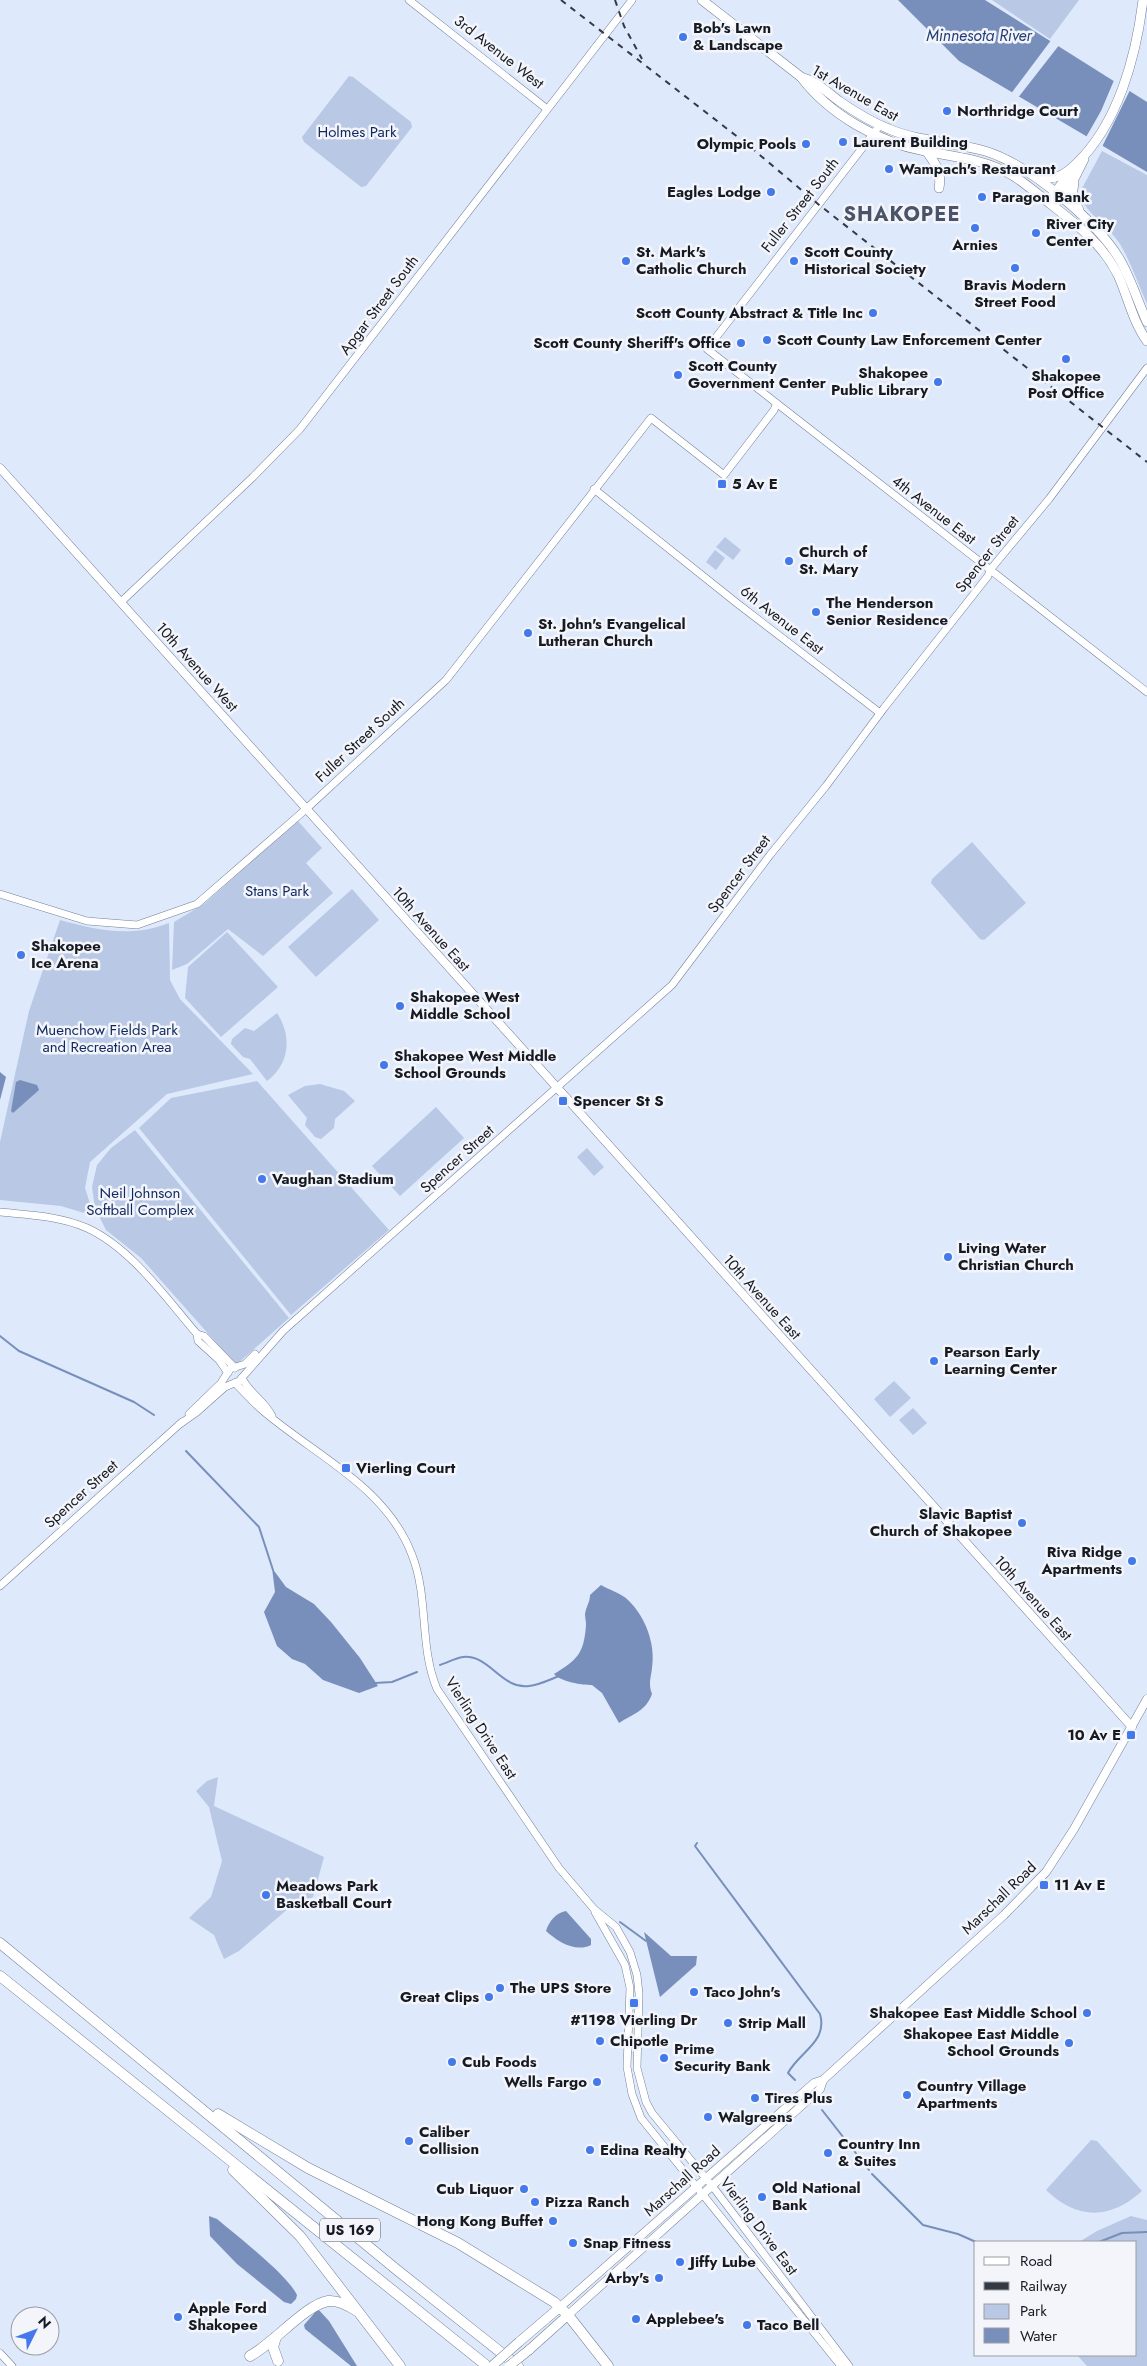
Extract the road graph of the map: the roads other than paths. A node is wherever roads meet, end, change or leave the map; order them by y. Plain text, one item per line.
1 (409, 0) edge
2 (632, 0) edge
3 (702, 0) edge
4 (1143, 4) edge
5 (800, 77) junction
6 (547, 109) junction
7 (880, 126) junction
8 (872, 135) junction
9 (927, 152) junction
10 (1082, 159) junction
11 (1008, 160) junction
12 (1075, 177) junction
13 (939, 188) dead end
14 (1060, 192) junction
15 (1050, 204) junction
16 (1087, 220) junction
17 (1147, 322) edge
18 (1147, 341) edge
19 (706, 349) joint
20 (1147, 368) edge
21 (776, 405) junction
22 (0, 468) edge
23 (594, 489) junction
24 (990, 570) junction
25 (121, 602) junction
26 (1147, 692) edge
27 (880, 713) junction
28 (305, 810) junction
29 (373, 884) joint
30 (0, 894) edge
31 (557, 1089) junction
32 (0, 1212) edge
33 (283, 1332) junction
34 (197, 1334) junction
35 (236, 1368) junction
36 (228, 1374) junction
37 (242, 1378) junction
38 (235, 1383) junction
39 (272, 1417) junction
40 (180, 1424) junction
41 (0, 1586) edge
42 (1147, 1699) edge
43 (1132, 1727) junction
44 (594, 1910) junction
45 (0, 1943) edge
46 (0, 1976) edge
47 (823, 2080) junction
48 (183, 2092) junction
49 (157, 2101) junction
50 (636, 2107) junction
51 (661, 2126) junction
52 (706, 2178) junction
53 (697, 2186) junction
54 (713, 2187) junction
55 (704, 2194) junction
56 (560, 2307) junction
57 (568, 2315) junction
58 (365, 2318) junction
59 (276, 2337) junction
60 (0, 2353) edge
61 (250, 2356) dead end
62 (278, 2361) dead end
63 (12, 2366) edge
64 (400, 2366) edge
65 (487, 2366) edge
66 (492, 2366) edge
67 (509, 2366) edge
68 (518, 2366) edge
69 (608, 2366) edge
70 (841, 2366) edge
71 (849, 2366) edge

1 - 6 street, 3rd Avenue West
2 - 6 street, Apgar Street South
3 - 5 main road
4 - 10 main road
5 - 7 main road, 1st Avenue East
5 - 8 main road, 1st Avenue East
6 - 25 street, Apgar Street South
7 - 8 street, Fuller Street South
7 - 11 main road, 1st Avenue East
8 - 9 main road, 1st Avenue East
8 - 19 street, Fuller Street South
9 - 13 main road
9 - 15 main road, 1st Avenue East
10 - 11 main road
10 - 12 main road
10 - 14 main road
11 - 14 main road, 1st Avenue East
12 - 14 main road
12 - 16 main road
14 - 15 main road
14 - 16 main road, 1st Avenue East
15 - 18 main road, 1st Avenue East
16 - 17 main road, 1st Avenue East
19 - 21 street, 4th Avenue East
20 - 24 street, Spencer Street
21 - 23 street, Fuller Street South
21 - 24 street, 4th Avenue East
22 - 25 main road, 10th Avenue West
23 - 27 street, 6th Avenue East
23 - 28 street, Fuller Street South
24 - 26 street, 4th Avenue East
24 - 27 street, Spencer Street
25 - 28 main road, 10th Avenue West
27 - 31 street, Spencer Street
28 - 29 main road, 10th Avenue West
28 - 30 street, Fuller Street South
29 - 31 main road, 10th Avenue East
31 - 33 street, Spencer Street
31 - 43 main road, 10th Avenue East
32 - 34 street
33 - 35 street, Spencer Street
33 - 37 street, Spencer Street
34 - 35 street
34 - 36 street
35 - 36 street
35 - 37 street
36 - 38 street
36 - 40 street, Spencer Street
37 - 38 street
37 - 39 street, Vierling Drive East
38 - 39 street, Vierling Drive East
38 - 40 street, Spencer Street
39 - 44 street, Vierling Drive East
40 - 41 street, Spencer Street
42 - 43 main road, Marschall Road
43 - 47 main road, Marschall Road
44 - 50 street, Vierling Drive East
44 - 51 street, Vierling Drive East
45 - 48 highway, US 169
46 - 49 highway, US 169
47 - 52 main road, Marschall Road
47 - 54 main road, Marschall Road
48 - 56 highway
48 - 68 highway, US 169
49 - 58 highway
49 - 65 highway, US 169
50 - 51 street
50 - 53 street, Vierling Drive East
51 - 52 street, Vierling Drive East
52 - 53 main road, Marschall Road
52 - 54 street, Vierling Drive East
53 - 55 street, Vierling Drive East
53 - 56 main road, Marschall Road
54 - 55 main road, Marschall Road
54 - 71 street, Vierling Drive East
55 - 57 main road, Marschall Road
55 - 70 street, Vierling Drive East
56 - 57 highway
56 - 66 main road, Marschall Road, bridge
57 - 67 main road, Marschall Road, bridge
57 - 69 highway
58 - 59 highway
58 - 64 highway
59 - 61 highway
59 - 62 highway
60 - 63 street

